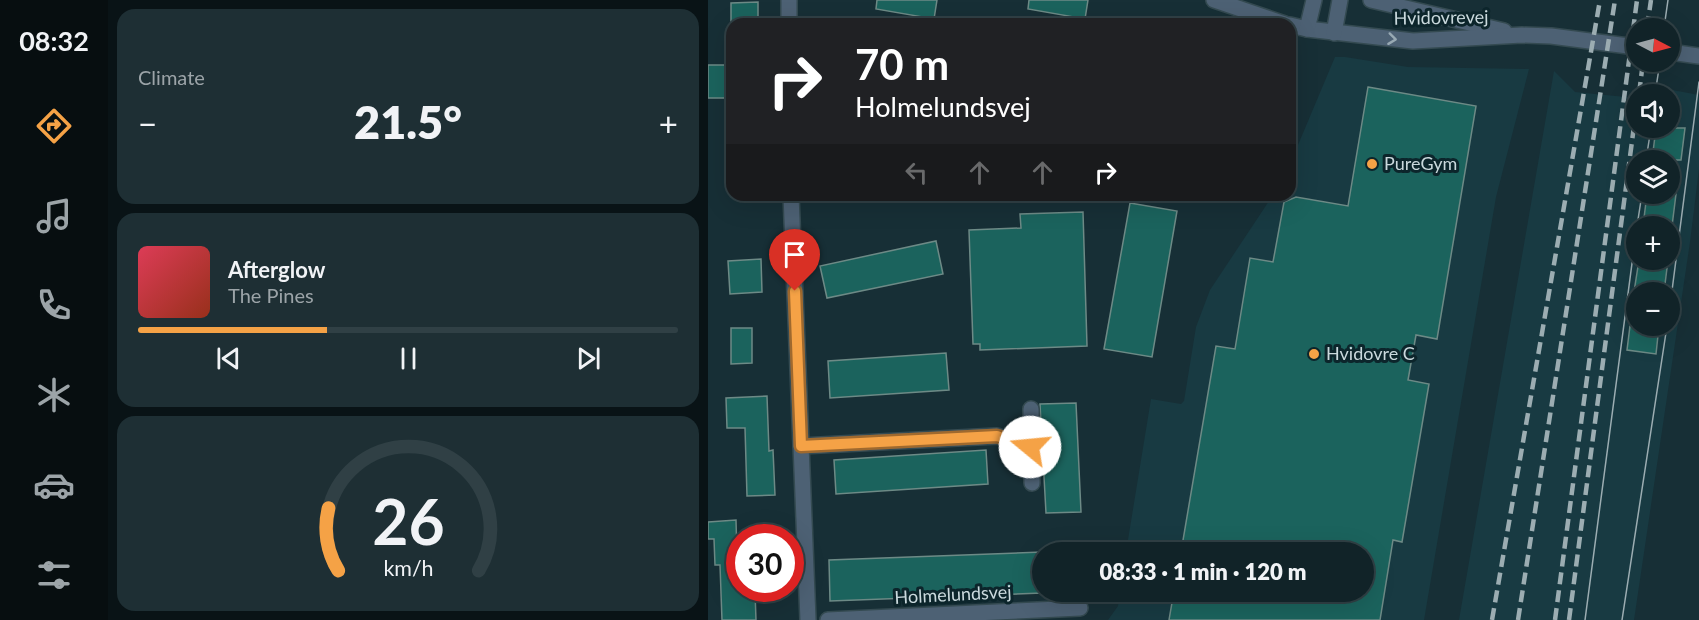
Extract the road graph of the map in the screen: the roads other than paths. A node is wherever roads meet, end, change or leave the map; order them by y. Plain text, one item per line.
1 (789, 0) edge
2 (1214, 0) edge
3 (1314, 0) edge
4 (1340, 0) edge
5 (1371, 0) edge
6 (789, 18) edge
7 (1267, 18) edge
8 (1296, 27) edge
9 (1307, 30) junction
10 (1334, 33) junction
11 (1522, 35) junction
12 (1626, 46) edge
13 (1680, 53) edge
14 (1699, 56) edge
15 (790, 201) edge
16 (1031, 409) dead end
17 (801, 446) junction
18 (1030, 447) junction
19 (1032, 483) dead end
20 (1080, 608) dead end
21 (808, 620) edge
22 (828, 620) edge

1 - 6 street
2 - 7 street
3 - 9 street
4 - 10 street
5 - 11 street, Hvidovrevej
8 - 9 street, Hvidovrevej
9 - 10 street, Hvidovrevej
10 -> 11 street, Hvidovrevej
11 - 12 street, Hvidovrevej
13 - 14 street
15 - 17 street
16 - 18 street
17 - 18 street
17 - 21 street
18 - 19 street
20 - 22 street, Holmelundsvej

